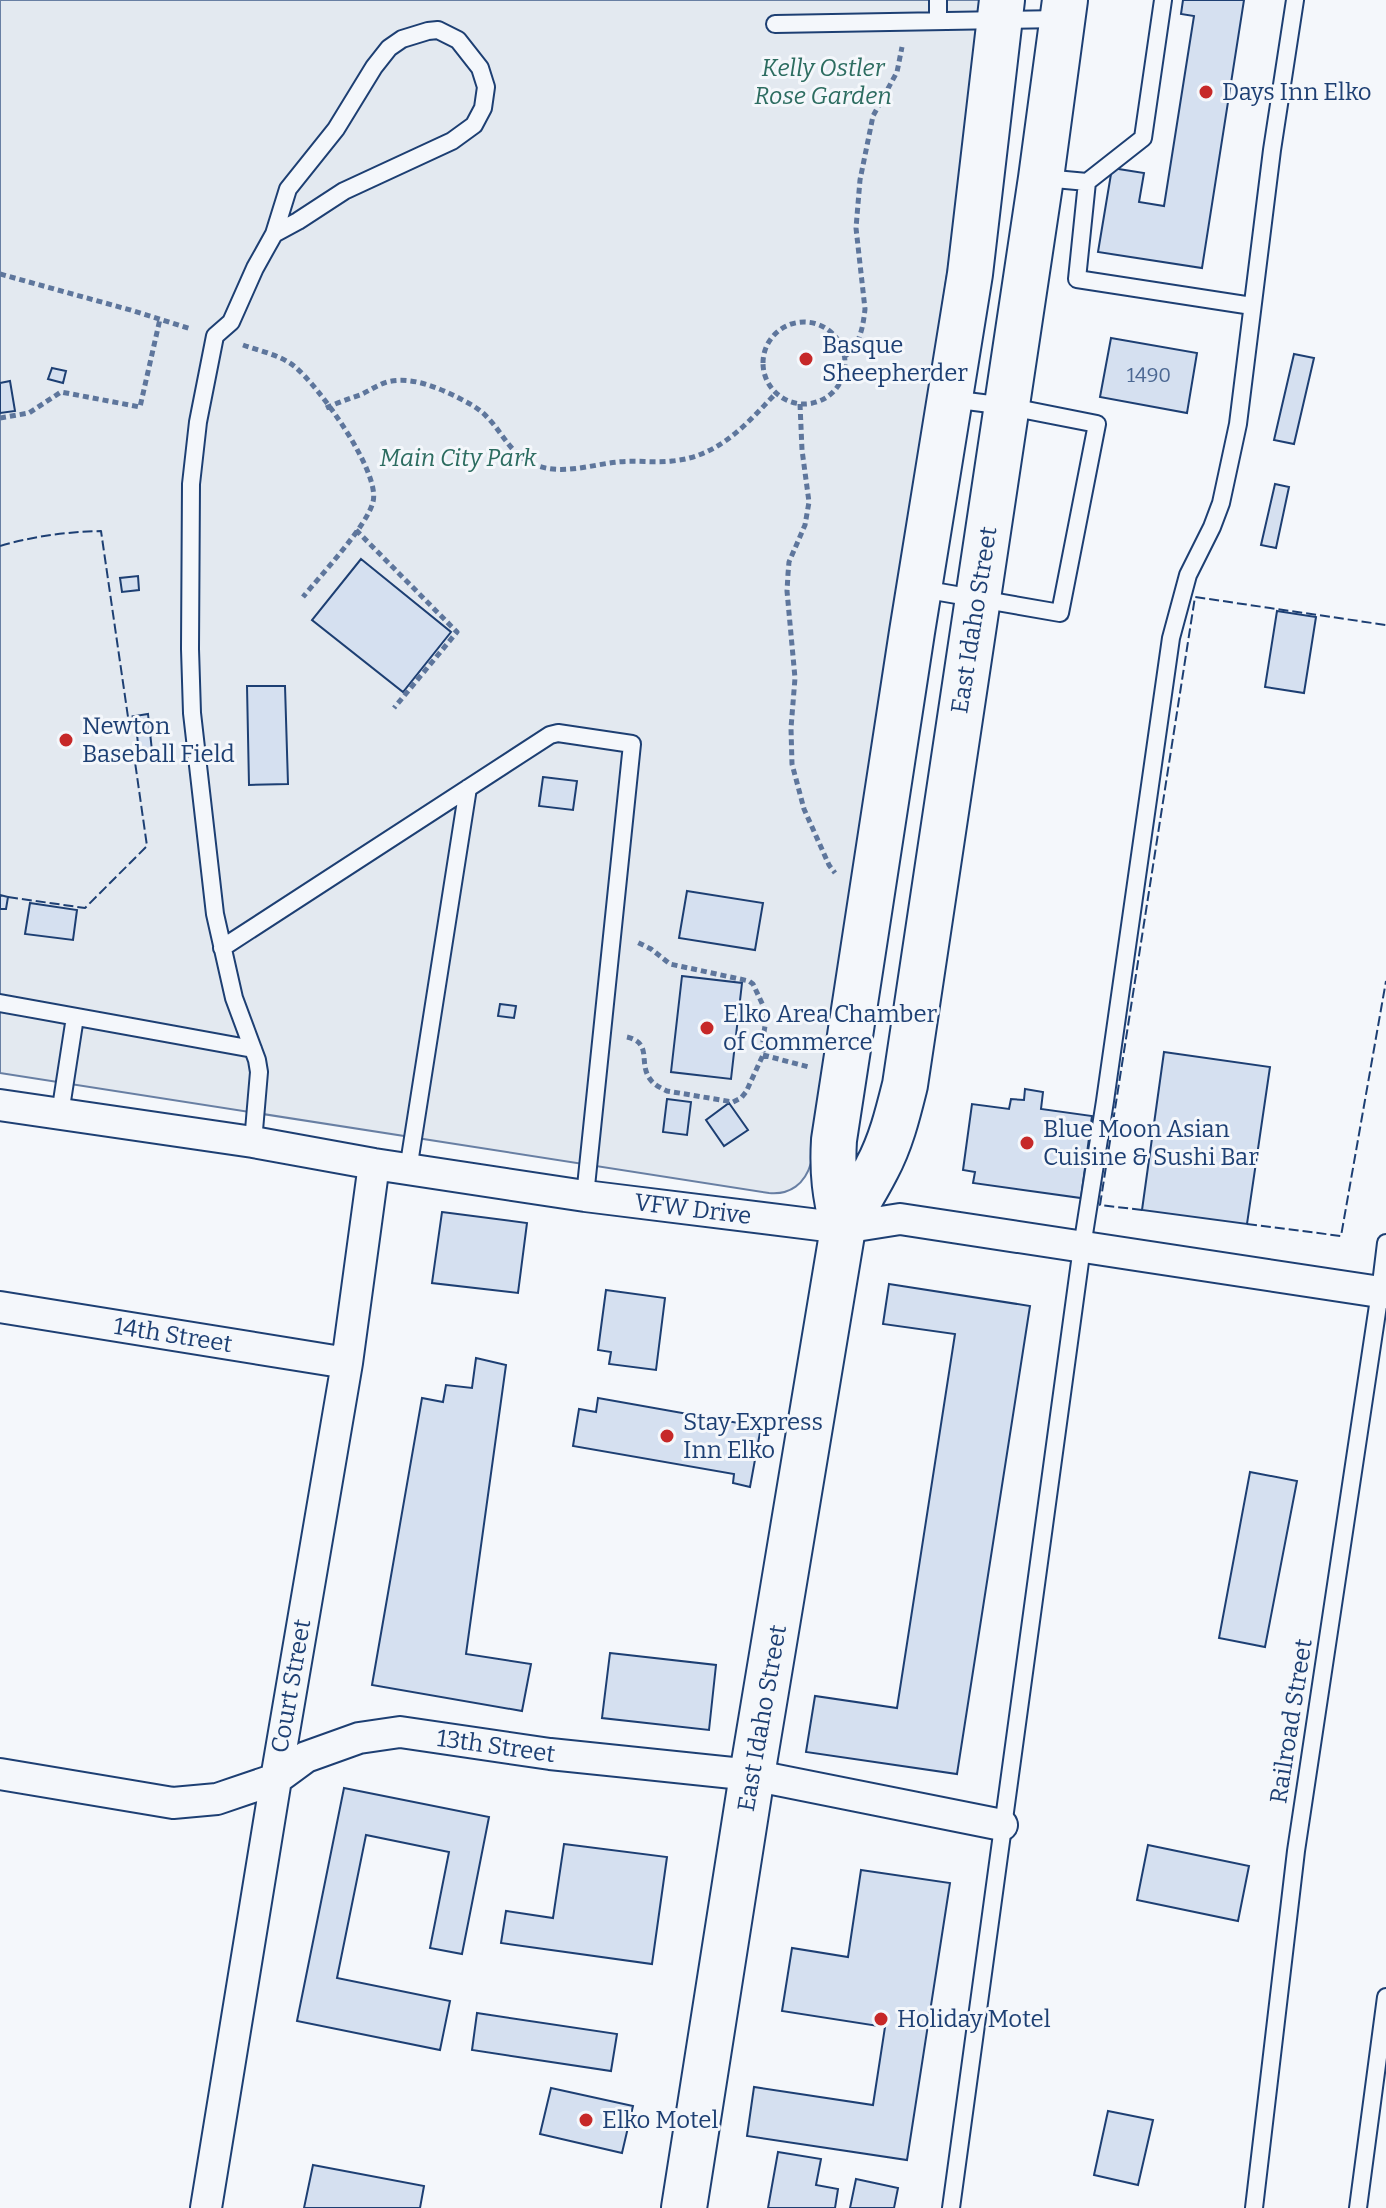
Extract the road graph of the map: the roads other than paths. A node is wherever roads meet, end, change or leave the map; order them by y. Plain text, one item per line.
1 (938, 0) edge
2 (1163, 0) edge
3 (1295, 0) edge
4 (1002, 10) edge
5 (1064, 10) edge
6 (938, 21) junction
7 (775, 24) dead end
8 (1041, 178) junction
9 (1087, 182) junction
10 (274, 234) junction
11 (1252, 306) junction
12 (950, 399) junction
13 (1006, 406) junction
14 (919, 589) junction
15 (977, 598) junction
16 (468, 788) junction
17 (222, 948) junction
18 (0, 1003) edge
19 (75, 1017) junction
20 (253, 1049) junction
21 (0, 1105) edge
22 (60, 1114) junction
23 (253, 1142) junction
24 (374, 1164) junction
25 (408, 1170) junction
26 (585, 1196) junction
27 (843, 1228) junction
28 (1386, 1243) edge
29 (1082, 1247) junction
30 (1383, 1292) edge
31 (0, 1307) edge
32 (347, 1363) junction
33 (0, 1774) edge
34 (752, 1775) junction
35 (276, 1779) junction
36 (1002, 1825) junction
37 (1386, 1997) edge
38 (698, 2118) junction
39 (206, 2208) edge
40 (684, 2208) edge
41 (713, 2208) edge
42 (951, 2208) edge
43 (1254, 2208) edge
44 (1358, 2208) edge

1 - 6 lane
2 - 9 lane
3 - 11 lane
4 - 5 lane
4 - 6 lane
4 - 12 main road, East Idaho Street
5 - 8 main road, East Idaho Street
6 - 7 lane
8 - 9 lane
8 - 13 main road, East Idaho Street
9 - 11 lane
10 - 10 lane
10 - 17 lane
11 - 29 lane
12 - 13 lane
12 - 14 main road, East Idaho Street
13 - 15 main road, East Idaho Street
13 - 15 lane
14 - 15 lane
14 - 27 main road, East Idaho Street
15 - 27 main road, East Idaho Street
16 - 17 lane
16 - 25 lane
16 - 26 lane
17 - 20 lane
18 - 19 lane
19 - 20 lane
19 - 22 lane
20 - 23 lane
21 - 22 street, VFW Drive
22 - 23 street, VFW Drive
23 - 24 street, VFW Drive
24 - 25 street, VFW Drive
24 - 32 street, Court Street
25 - 26 street, VFW Drive
26 - 27 street, VFW Drive
27 - 29 street, VFW Drive
27 - 34 main road, East Idaho Street
28 - 30 lane, Railroad Street
29 - 30 street, VFW Drive
29 - 36 lane
30 - 43 lane, Railroad Street
31 - 32 street, 14th Street
32 - 35 street, Court Street
33 - 35 street, 13th Street
34 - 35 street, 13th Street
34 - 36 street, 13th Street
34 - 38 main road, East Idaho Street
35 - 39 street, Court Street
36 - 42 lane
37 - 44 lane
38 - 40 main road, East Idaho Street
38 - 41 main road

